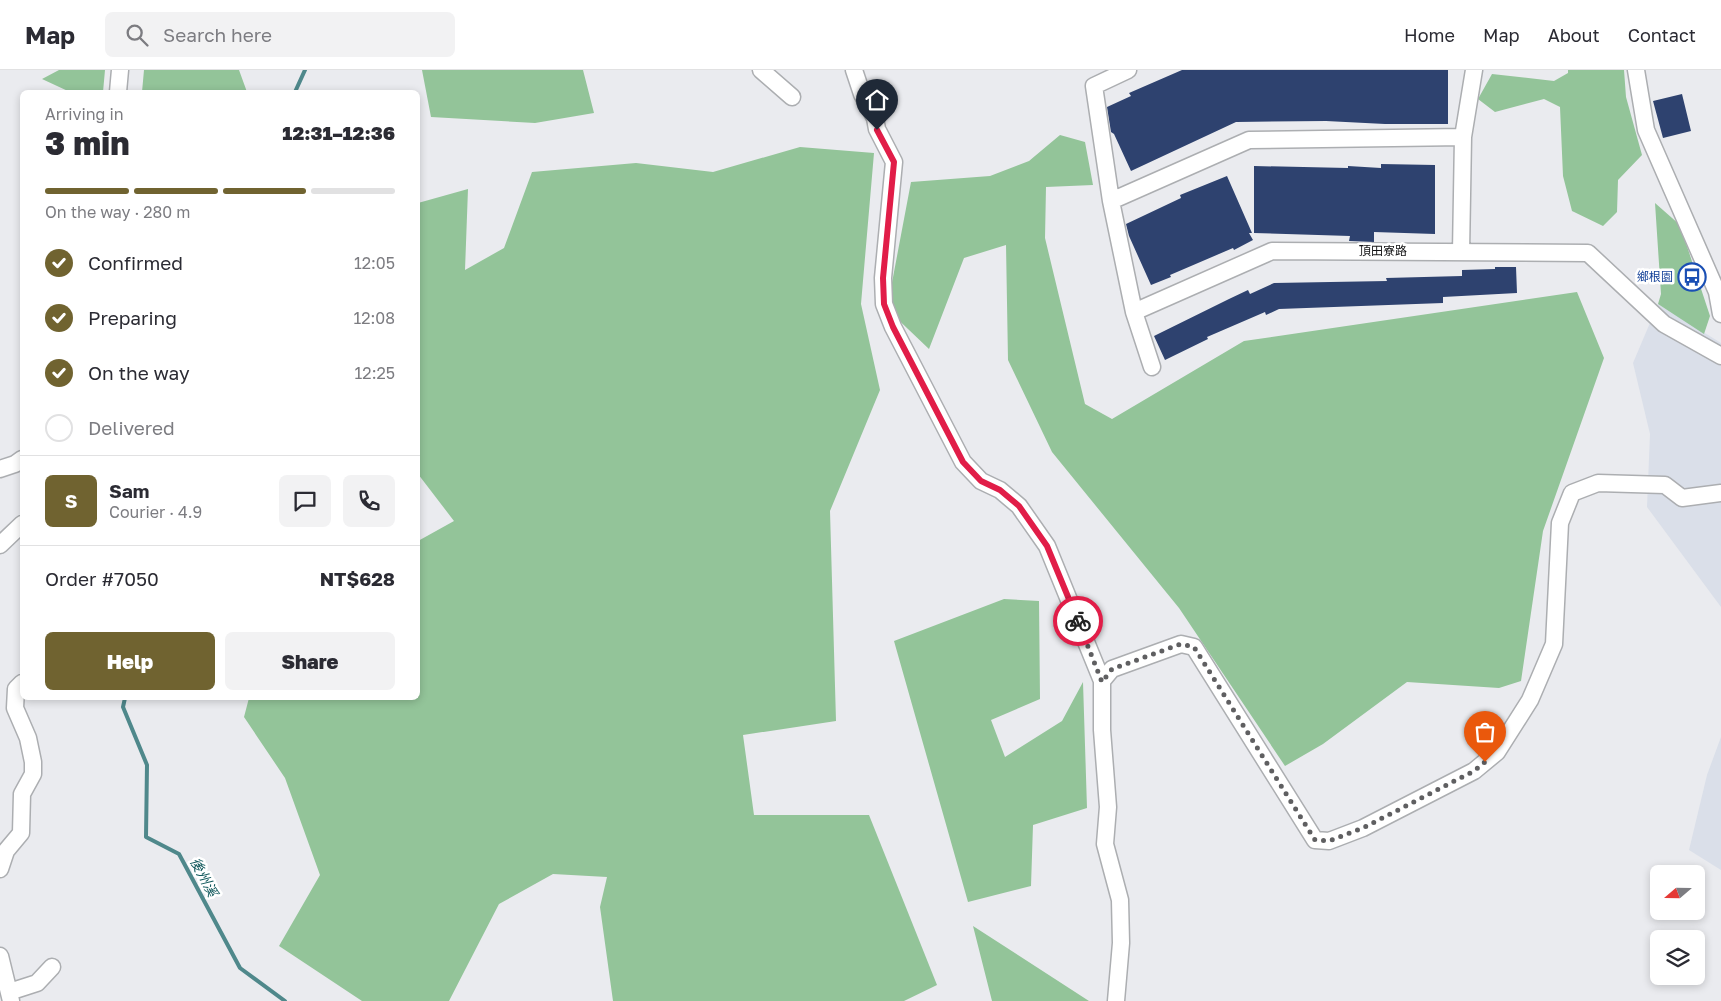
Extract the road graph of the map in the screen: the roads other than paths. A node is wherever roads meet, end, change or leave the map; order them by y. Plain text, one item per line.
1 (120, 70) edge
2 (761, 70) edge
3 (854, 70) edge
4 (1128, 70) edge
5 (1474, 70) edge
6 (1636, 70) edge
7 (118, 90) edge
8 (792, 97) dead end
9 (1463, 137) junction
10 (1111, 201) junction
11 (1461, 252) junction
12 (1719, 290) edge
13 (1134, 312) junction
14 (1721, 314) edge
15 (1721, 356) edge
16 (1152, 367) dead end
17 (20, 460) edge
18 (0, 469) edge
19 (1721, 493) edge
20 (20, 526) edge
21 (0, 545) edge
22 (1102, 682) junction
23 (20, 685) edge
24 (0, 869) edge
25 (0, 956) edge
26 (52, 968) dead end
27 (10, 996) edge
28 (1116, 1001) edge

1 - 7 street
2 - 8 street
3 - 22 street
4 - 10 street
5 - 9 street
6 - 12 street
9 - 10 street
9 - 11 street
10 - 13 street
11 - 13 street, 頂田寮路
11 - 15 street, 頂田寮路
12 - 14 street
13 - 16 street
17 - 18 street
19 - 22 street
20 - 21 street
22 - 28 street
23 - 24 street
25 - 27 street
26 - 27 street

